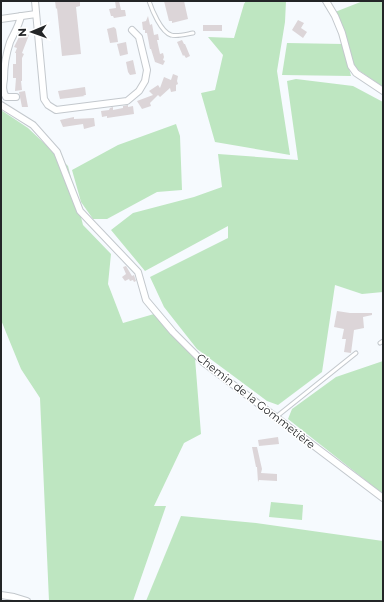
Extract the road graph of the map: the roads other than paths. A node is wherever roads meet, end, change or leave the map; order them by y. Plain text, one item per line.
1 (34, 1) edge
2 (149, 1) edge
3 (326, 1) edge
4 (36, 14) junction
5 (21, 16) junction
6 (1, 20) edge
7 (132, 30) dead end
8 (193, 33) dead end
9 (3, 55) edge
10 (383, 91) edge
11 (16, 98) dead end
12 (1, 105) edge
13 (356, 353) dead end
14 (276, 417) junction
15 (383, 498) edge
16 (1, 596) edge
17 (27, 601) edge

1 - 4 street
2 - 8 lane
3 - 10 street
4 - 5 street
4 - 7 street
5 - 6 street
5 - 9 street
9 - 11 street
12 - 14 street, Chemin de la Gommetière
13 - 14 lane
14 - 15 street, Chemin de la Gommetière
16 - 17 street

